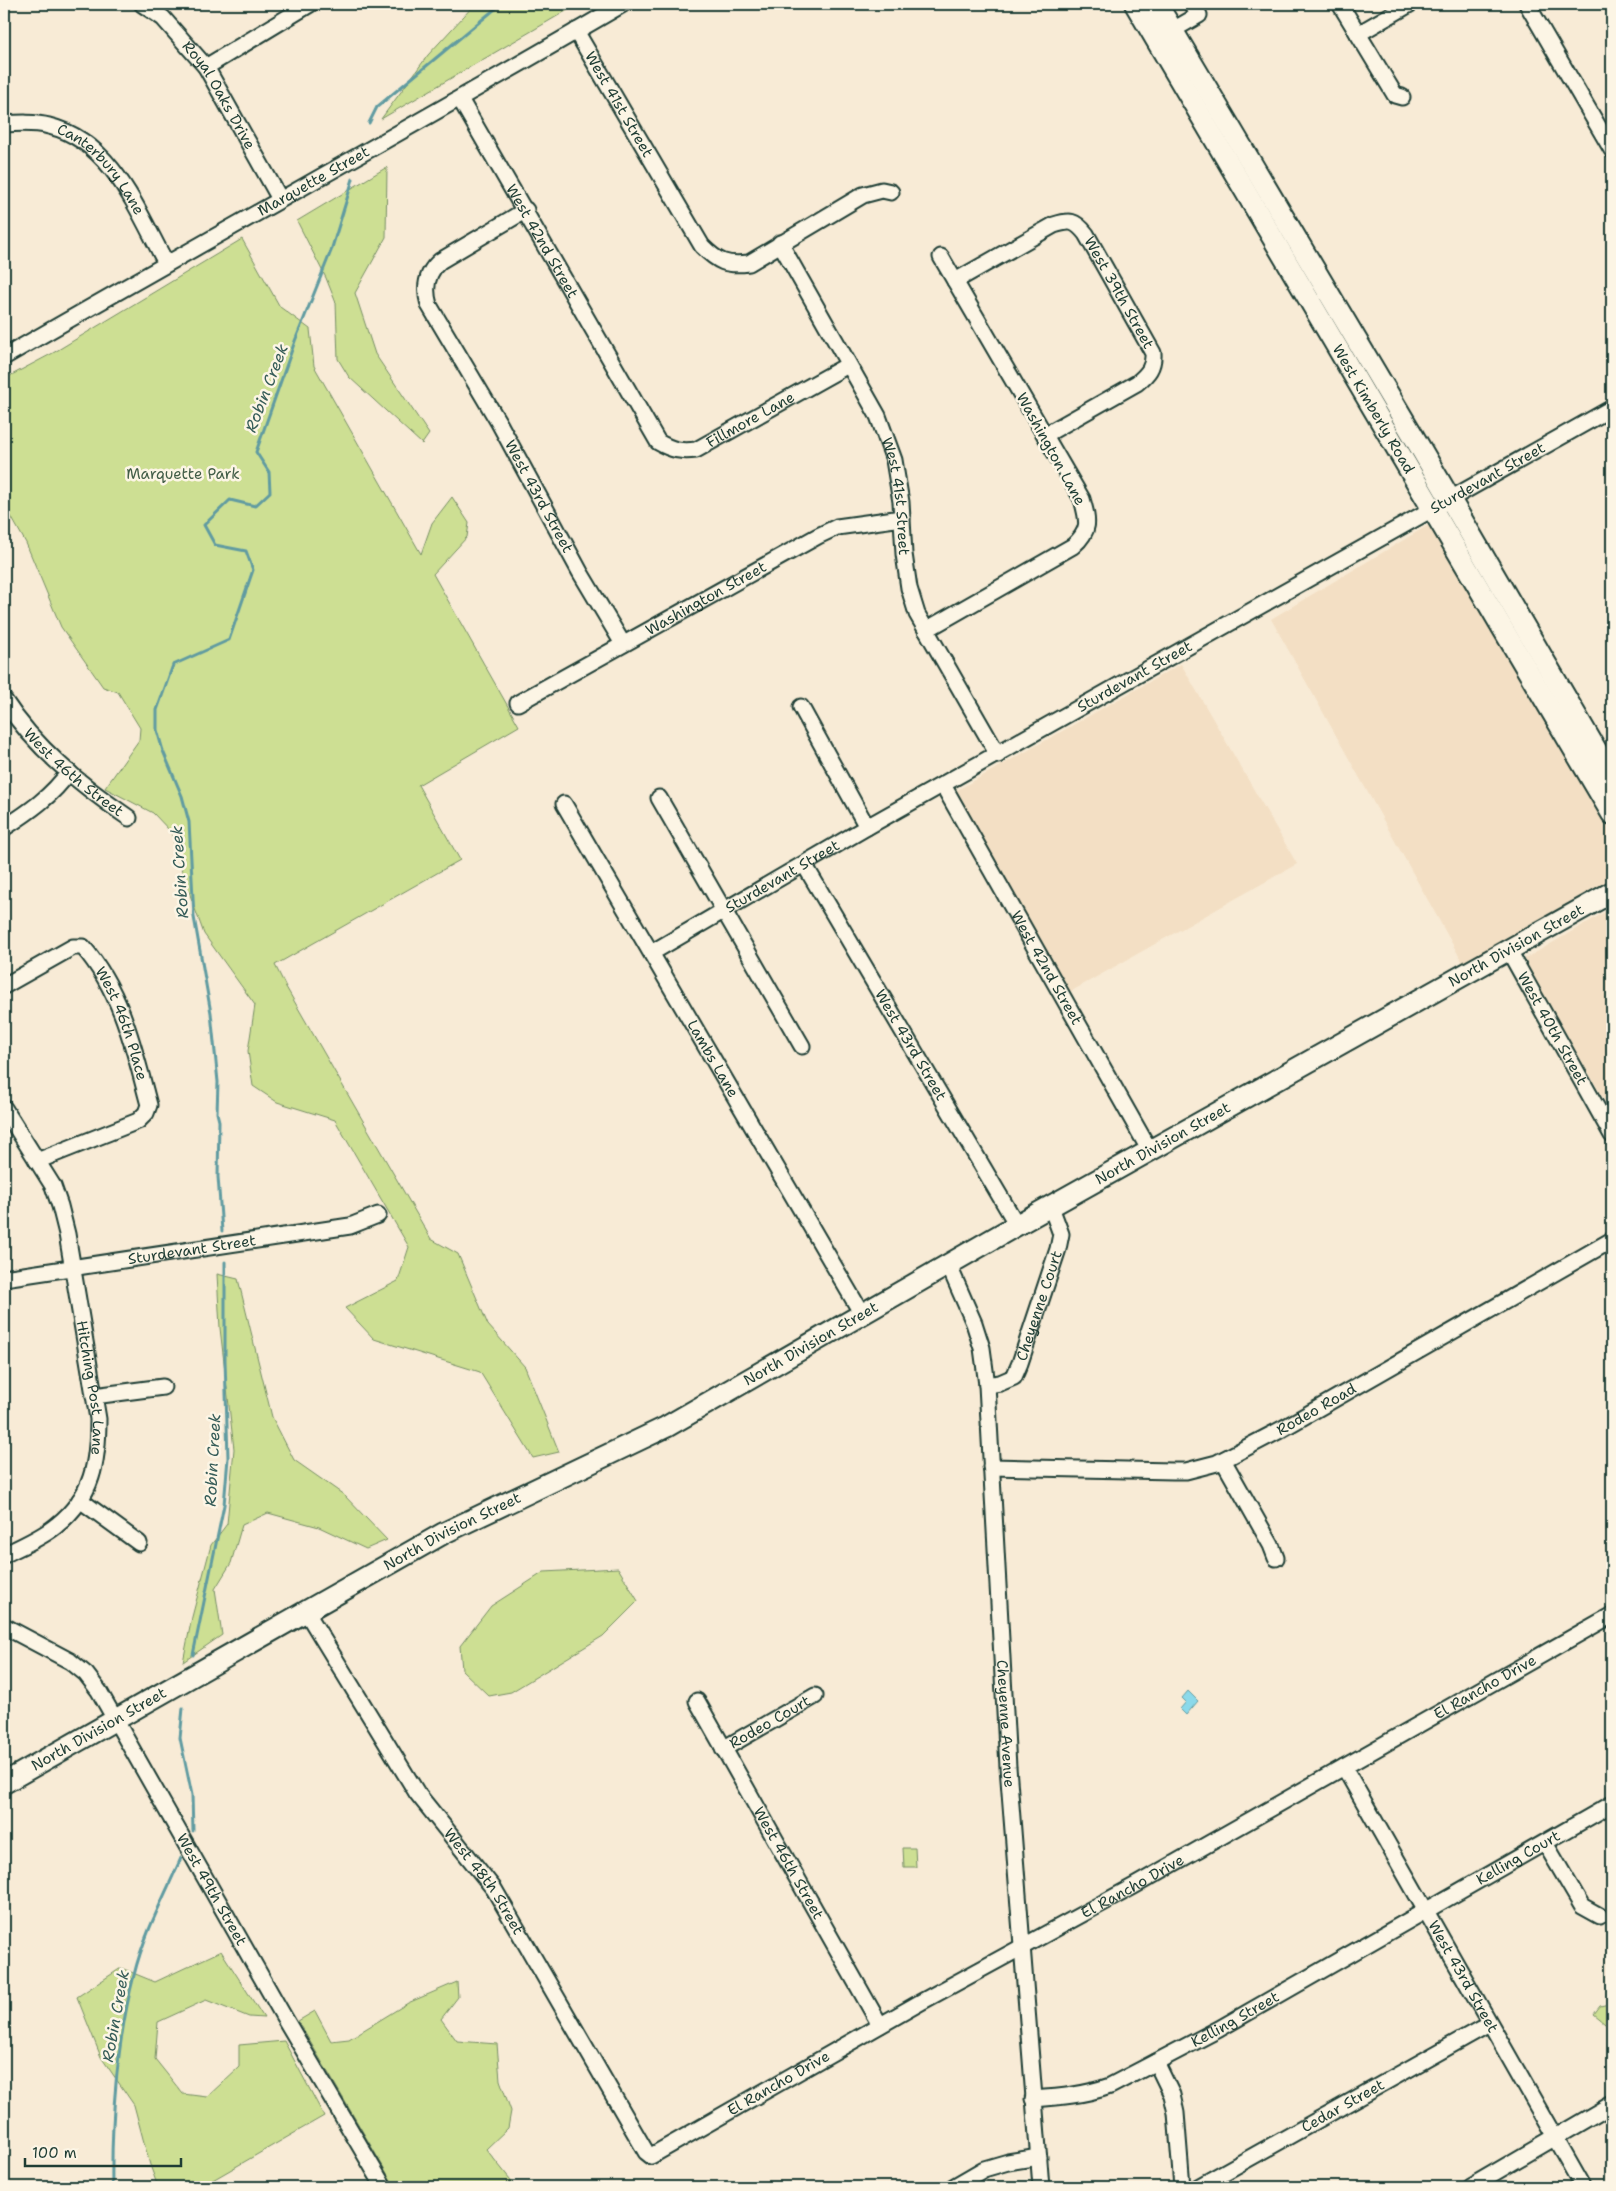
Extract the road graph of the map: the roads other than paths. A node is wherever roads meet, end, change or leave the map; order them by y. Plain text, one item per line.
1 (142, 4) edge
2 (310, 4) edge
3 (623, 4) edge
4 (1135, 4) edge
5 (1157, 4) edge
6 (1192, 4) edge
7 (1340, 4) edge
8 (1410, 4) edge
9 (1527, 4) edge
10 (1173, 30) junction
11 (576, 31) junction
12 (1358, 34) junction
13 (206, 67) junction
14 (1402, 97) dead end
15 (460, 99) junction
16 (4, 124) edge
17 (1612, 150) edge
18 (891, 192) dead end
19 (280, 199) junction
20 (526, 210) junction
21 (780, 243) junction
22 (941, 257) dead end
23 (166, 263) junction
24 (955, 281) junction
25 (4, 357) edge
26 (848, 365) junction
27 (624, 381) joint
28 (1612, 408) edge
29 (1045, 435) junction
30 (1451, 500) junction
31 (1434, 511) junction
32 (902, 518) junction
33 (926, 630) junction
34 (623, 644) junction
35 (4, 700) edge
36 (518, 703) dead end
37 (801, 707) dead end
38 (998, 755) junction
39 (69, 772) junction
40 (1612, 778) edge
41 (943, 785) junction
42 (659, 798) dead end
43 (564, 804) dead end
44 (1612, 814) edge
45 (129, 818) dead end
46 (868, 827) junction
47 (4, 828) edge
48 (804, 864) junction
49 (1612, 892) edge
50 (723, 911) junction
51 (1508, 949) junction
52 (658, 950) dead end
53 (4, 986) edge
54 (802, 1046) dead end
55 (4, 1108) edge
56 (1612, 1135) edge
57 (1150, 1151) junction
58 (37, 1161) junction
59 (1051, 1207) junction
60 (378, 1215) dead end
61 (1017, 1226) junction
62 (1612, 1240) edge
63 (949, 1266) junction
64 (72, 1267) junction
65 (4, 1278) edge
66 (862, 1314) junction
67 (987, 1385) junction
68 (163, 1387) dead end
69 (94, 1396) junction
70 (1223, 1460) junction
71 (991, 1467) junction
72 (80, 1500) junction
73 (139, 1543) dead end
74 (4, 1555) edge
75 (1276, 1558) dead end
76 (307, 1612) junction
77 (1612, 1615) edge
78 (4, 1626) edge
79 (815, 1696) dead end
80 (696, 1702) dead end
81 (116, 1721) junction
82 (723, 1749) junction
83 (1344, 1767) junction
84 (4, 1783) edge
85 (1612, 1804) edge
86 (1545, 1843) junction
87 (1426, 1912) junction
88 (1600, 1916) dead end
89 (1022, 1947) junction
90 (1489, 2024) junction
91 (880, 2025) junction
92 (1156, 2062) junction
93 (1033, 2099) junction
94 (1612, 2104) edge
95 (1553, 2138) junction
96 (651, 2156) joint
97 (1039, 2157) junction
98 (384, 2187) edge
99 (953, 2187) edge
100 (1041, 2187) edge
101 (1182, 2187) edge
102 (1198, 2187) edge
103 (1470, 2187) edge
104 (1582, 2187) edge

1 - 13 street, Royal Oaks Drive
2 - 13 street
3 - 11 street, Marquette Street
4 - 31 main road, West Kimberly Road
5 - 10 main road, West Kimberly Road
6 - 10 street
7 - 12 street
8 - 12 street
9 - 17 street
10 - 30 main road, West Kimberly Road
11 - 15 street, Marquette Street
11 - 21 street, West 41st Street
12 - 14 street
13 - 19 street, Royal Oaks Drive
15 - 19 street, Marquette Street
15 - 20 street, West 42nd Street
16 - 23 street, Canterbury Lane
18 - 21 street, West 41st Street
19 - 23 street, Marquette Street
20 - 27 street, West 42nd Street
20 - 34 street, West 43rd Street
21 - 26 street, West 41st Street
22 - 24 street, Washington Lane
23 - 25 street, Marquette Street
24 - 29 street, Washington Lane
24 - 29 street, West 39th Street
26 - 27 street, Fillmore Lane
26 - 32 street, West 41st Street
28 - 30 street, Sturdevant Street
29 - 33 street, Washington Lane
30 - 31 street, Sturdevant Street
30 - 40 main road, West Kimberly Road
31 - 38 street, Sturdevant Street
31 - 44 main road, West Kimberly Road
32 - 33 street, West 41st Street
32 - 34 street, Washington Street
33 - 38 street, West 41st Street
34 - 36 street, Washington Street
35 - 39 street, West 46th Street
37 - 46 street
38 - 41 street, Sturdevant Street
39 - 45 street, West 46th Street
39 - 47 street
41 - 46 street, Sturdevant Street
41 - 57 street, West 42nd Street
42 - 50 street
43 - 66 street, Lambs Lane
46 - 48 street, Sturdevant Street
48 - 50 street, Sturdevant Street
48 - 61 street, West 43rd Street
49 - 51 main road, North Division Street
50 - 52 street, Sturdevant Street
50 - 54 street
51 - 56 street, West 40th Street
51 - 57 main road, North Division Street
53 - 58 street, West 46th Place
55 - 58 street, Hitching Post Lane
57 - 59 main road, North Division Street
58 - 64 street, Hitching Post Lane
59 - 61 main road, North Division Street
59 - 67 street, Cheyenne Court
60 - 64 street, Sturdevant Street
61 - 63 main road, North Division Street
62 - 70 street, Rodeo Road
63 - 66 main road, North Division Street
63 - 67 street, Cheyenne Avenue
64 - 65 street, Sturdevant Street
64 - 69 street, Hitching Post Lane
66 - 76 main road, North Division Street
67 - 71 street, Cheyenne Avenue
68 - 69 street
69 - 72 street, Hitching Post Lane
70 - 71 street, Rodeo Road
70 - 75 street
71 - 89 street, Cheyenne Avenue
72 - 73 street
72 - 74 street, Hitching Post Lane
76 - 81 main road, North Division Street
76 - 96 street, West 48th Street
77 - 83 street, El Rancho Drive
78 - 81 street, West 49th Street
79 - 82 street, Rodeo Court
80 - 82 street, West 46th Street
81 - 84 main road, North Division Street
81 - 98 street, West 49th Street
82 - 91 street, West 46th Street
83 - 87 street, West 43rd Street
83 - 89 street, El Rancho Drive
85 - 86 street, Kelling Court
86 - 87 street, Kelling Court
86 - 88 street
87 - 90 street, West 43rd Street
87 - 92 street, Kelling Street
89 - 91 street, El Rancho Drive
89 - 93 street, Cheyenne Avenue
90 - 95 street, West 43rd Street
90 - 102 street, Cedar Street
91 - 96 street, El Rancho Drive
92 - 93 street, Kelling Street
92 - 101 street
93 - 97 street, Cheyenne Avenue
94 - 95 street
95 - 103 street
95 - 104 street, West 43rd Street
97 - 99 street
97 - 100 street, Cheyenne Avenue

